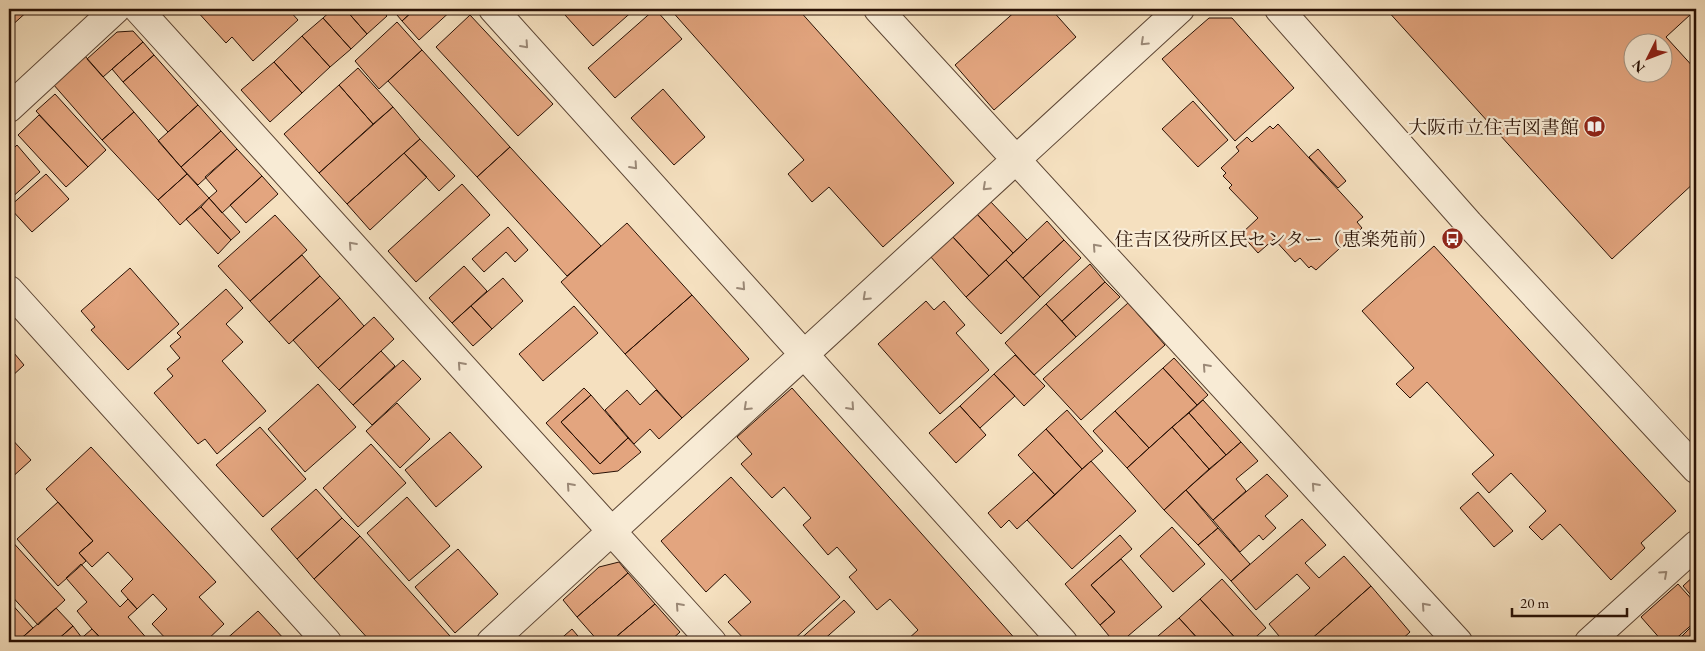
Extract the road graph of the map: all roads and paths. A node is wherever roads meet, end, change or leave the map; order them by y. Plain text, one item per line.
1 (116, 9) edge
2 (138, 9) edge
3 (492, 9) edge
4 (878, 9) edge
5 (1180, 9) edge
6 (1279, 9) edge
7 (9, 108) edge
8 (1016, 160) junction
9 (9, 290) edge
10 (804, 355) junction
11 (1696, 469) edge
12 (611, 532) junction
13 (1696, 545) edge
14 (327, 642) edge
15 (491, 642) edge
16 (712, 642) edge
17 (1063, 642) edge
18 (1458, 642) edge
19 (1589, 642) edge

1 - 7 street
12 -> 2 street
3 -> 10 street
4 - 8 street
5 -> 8 street
6 - 11 street
8 -> 10 street
18 -> 8 street
9 - 14 street
10 -> 12 street
10 -> 17 street
12 - 15 street
16 -> 12 street
19 -> 13 street

